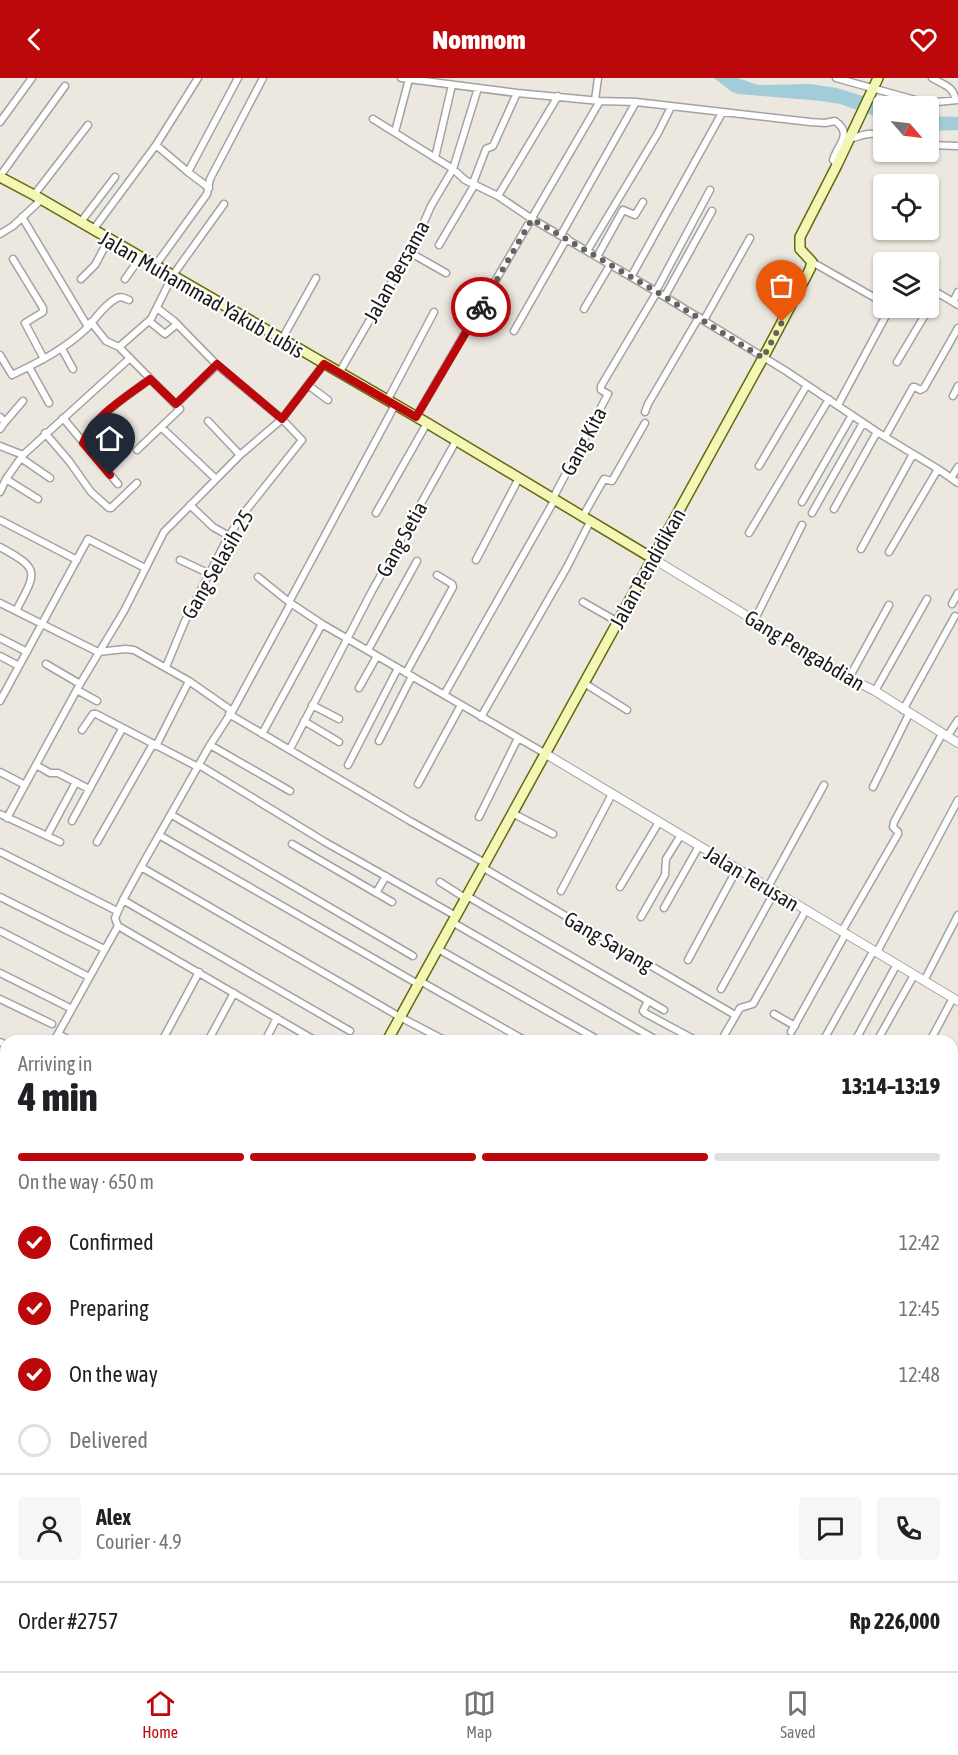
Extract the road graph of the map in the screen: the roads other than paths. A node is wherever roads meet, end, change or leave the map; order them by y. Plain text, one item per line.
1 (32, 78) edge
2 (198, 78) edge
3 (238, 78) edge
4 (263, 78) edge
5 (405, 78) edge
6 (598, 78) edge
7 (836, 78) edge
8 (878, 78) edge
9 (932, 78) edge
10 (452, 85) junction
11 (65, 86) dead end
12 (478, 88) junction
13 (872, 90) junction
14 (518, 93) junction
15 (558, 96) junction
16 (598, 100) junction
17 (957, 100) edge
18 (636, 102) junction
19 (671, 107) junction
20 (722, 112) junction
21 (373, 119) dead end
22 (0, 122) edge
23 (88, 125) dead end
24 (395, 132) junction
25 (873, 133) edge
26 (849, 140) junction
27 (156, 145) junction
28 (939, 145) edge
29 (958, 146) edge
30 (435, 158) junction
31 (837, 165) junction
32 (453, 169) junction
33 (188, 172) junction
34 (0, 177) edge
35 (115, 177) dead end
36 (474, 184) junction
37 (209, 188) junction
38 (710, 190) dead end
39 (498, 196) junction
40 (38, 197) junction
41 (643, 202) dead end
42 (224, 204) dead end
43 (712, 212) dead end
44 (22, 218) junction
45 (532, 219) junction
46 (80, 223) junction
47 (93, 230) junction
48 (0, 234) edge
49 (564, 237) junction
50 (750, 238) dead end
51 (109, 239) junction
52 (439, 245) dead end
53 (586, 250) junction
54 (409, 252) junction
55 (597, 257) junction
56 (141, 258) junction
57 (13, 259) dead end
58 (812, 262) junction
59 (610, 265) junction
60 (155, 266) junction
61 (446, 273) dead end
62 (173, 275) junction
63 (631, 277) junction
64 (316, 278) dead end
65 (81, 279) dead end
66 (125, 279) dead end
67 (657, 291) junction
68 (958, 292) edge
69 (939, 294) edge
70 (665, 296) junction
71 (873, 297) edge
72 (129, 300) dead end
73 (955, 303) edge
74 (157, 308) junction
75 (584, 309) dead end
76 (434, 312) dead end
77 (885, 318) edge
78 (923, 318) edge
79 (701, 319) junction
80 (149, 321) junction
81 (177, 324) junction
82 (89, 325) junction
83 (958, 328) edge
84 (514, 331) dead end
85 (282, 339) junction
86 (119, 347) junction
87 (62, 349) junction
88 (0, 355) edge
89 (130, 358) junction
90 (763, 358) junction
91 (44, 359) junction
92 (897, 362) dead end
93 (217, 364) junction
94 (324, 364) junction
95 (28, 367) junction
96 (73, 369) dead end
97 (339, 373) junction
98 (150, 379) junction
99 (308, 385) junction
100 (807, 385) junction
101 (958, 386) edge
102 (953, 396) dead end
103 (829, 399) junction
104 (328, 400) dead end
105 (23, 401) dead end
106 (49, 403) dead end
107 (391, 403) junction
108 (176, 404) junction
109 (838, 405) junction
110 (645, 412) dead end
111 (852, 415) junction
112 (416, 417) junction
113 (63, 418) junction
114 (3, 419) edge
115 (282, 419) junction
116 (208, 421) dead end
117 (427, 423) junction
118 (645, 423) dead end
119 (863, 423) junction
120 (161, 427) junction
121 (0, 429) edge
122 (877, 432) junction
123 (45, 433) junction
124 (885, 437) junction
125 (456, 441) junction
126 (83, 443) junction
127 (0, 446) edge
128 (137, 450) dead end
129 (913, 454) junction
130 (240, 455) junction
131 (22, 456) junction
132 (759, 466) dead end
133 (958, 466) edge
134 (938, 469) junction
135 (50, 478) dead end
136 (519, 478) junction
137 (951, 478) junction
138 (6, 479) junction
139 (216, 479) junction
140 (137, 483) dead end
141 (958, 483) edge
142 (118, 484) dead end
143 (0, 492) edge
144 (554, 499) junction
145 (38, 500) dead end
146 (802, 502) dead end
147 (190, 504) junction
148 (834, 509) dead end
149 (376, 513) dead end
150 (812, 513) dead end
151 (587, 518) junction
152 (0, 520) edge
153 (802, 525) dead end
154 (749, 533) dead end
155 (229, 536) junction
156 (0, 547) edge
157 (861, 549) dead end
158 (890, 552) dead end
159 (652, 558) junction
160 (77, 560) junction
161 (180, 560) dead end
162 (476, 560) dead end
163 (417, 561) dead end
164 (145, 568) junction
165 (210, 574) junction
166 (437, 575) dead end
167 (258, 577) dead end
168 (958, 593) edge
169 (927, 598) dead end
170 (583, 602) dead end
171 (0, 603) edge
172 (290, 603) junction
173 (952, 604) dead end
174 (889, 605) dead end
175 (16, 611) junction
176 (955, 616) dead end
177 (757, 620) junction
178 (618, 622) junction
179 (43, 624) junction
180 (322, 624) junction
181 (0, 638) edge
182 (348, 638) junction
183 (368, 650) junction
184 (27, 652) junction
185 (98, 652) junction
186 (0, 656) edge
187 (378, 656) junction
188 (46, 664) dead end
189 (19, 666) junction
190 (166, 667) junction
191 (398, 668) junction
192 (409, 675) junction
193 (849, 678) junction
194 (189, 681) junction
195 (584, 683) junction
196 (78, 687) junction
197 (359, 688) dead end
198 (875, 691) junction
199 (444, 695) junction
200 (98, 700) dead end
201 (0, 701) edge
202 (312, 705) junction
203 (461, 705) junction
204 (627, 710) dead end
205 (231, 712) junction
206 (906, 712) junction
207 (481, 717) junction
208 (339, 719) dead end
209 (958, 720) edge
210 (303, 721) junction
211 (122, 729) junction
212 (82, 730) dead end
213 (262, 734) junction
214 (945, 735) junction
215 (518, 738) junction
216 (379, 741) dead end
217 (339, 742) dead end
218 (958, 743) edge
219 (154, 745) junction
220 (210, 745) junction
221 (290, 749) junction
222 (546, 754) junction
223 (36, 765) junction
224 (348, 765) dead end
225 (199, 766) junction
226 (0, 772) edge
227 (76, 782) junction
228 (417, 784) dead end
229 (25, 785) junction
230 (824, 785) dead end
231 (873, 787) dead end
232 (89, 789) junction
233 (290, 791) dead end
234 (612, 794) junction
235 (958, 800) edge
236 (512, 813) junction
237 (0, 814) edge
238 (172, 815) junction
239 (479, 817) dead end
240 (7, 818) junction
241 (72, 821) dead end
242 (659, 822) junction
243 (553, 834) dead end
244 (159, 835) junction
245 (681, 835) junction
246 (46, 836) junction
247 (60, 842) dead end
248 (98, 842) dead end
249 (292, 844) dead end
250 (699, 846) junction
251 (0, 852) edge
252 (483, 865) junction
253 (141, 867) junction
254 (737, 869) junction
255 (386, 876) junction
256 (440, 882) dead end
257 (620, 887) dead end
258 (771, 889) junction
259 (561, 891) dead end
260 (376, 893) junction
261 (0, 897) edge
262 (466, 897) junction
263 (123, 900) junction
264 (392, 902) dead end
265 (664, 908) dead end
266 (806, 910) junction
267 (117, 911) junction
268 (958, 915) edge
269 (641, 917) dead end
270 (454, 919) junction
271 (118, 926) junction
272 (0, 931) edge
273 (844, 932) junction
274 (104, 949) junction
275 (438, 949) junction
276 (876, 951) junction
277 (413, 956) dead end
278 (688, 960) dead end
279 (897, 964) junction
280 (199, 972) junction
281 (0, 973) edge
282 (914, 975) junction
283 (89, 977) junction
284 (924, 981) junction
285 (419, 983) junction
286 (721, 989) dead end
287 (234, 993) junction
288 (0, 999) edge
289 (956, 999) edge
290 (648, 1001) junction
291 (72, 1009) junction
292 (664, 1010) dead end
293 (774, 1014) dead end
294 (735, 1016) junction
295 (400, 1017) junction
296 (277, 1018) junction
297 (52, 1024) dead end
298 (350, 1031) dead end
299 (58, 1035) edge
300 (165, 1035) edge
301 (211, 1035) edge
302 (268, 1035) edge
303 (306, 1035) edge
304 (390, 1035) edge
305 (434, 1035) edge
306 (515, 1035) edge
307 (589, 1035) edge
308 (648, 1035) edge
309 (686, 1035) edge
310 (724, 1035) edge
311 (827, 1035) edge
312 (858, 1035) edge
313 (880, 1035) edge
314 (934, 1035) edge

1 - 22 street
2 - 27 street
3 - 33 street
4 - 37 street
5 - 10 street
5 - 24 street
6 - 16 street
7 - 13 street
8 - 13 main road
9 - 17 street
10 - 12 street
10 - 30 street
11 - 34 street
12 - 14 street
12 - 32 street, Jalan Bersama
13 - 17 street
13 - 26 main road
14 - 15 street
14 - 36 street
15 - 16 street
15 - 39 street
16 - 18 street
16 - 45 street
18 - 19 street
18 - 49 street
19 - 20 street
19 - 53 street
20 - 31 street
20 - 63 street
21 - 24 street
23 - 40 street
24 - 30 street
25 - 26 street
26 - 31 main road
27 - 33 street
27 - 47 street
28 - 29 street
30 - 32 street
31 - 58 main road
32 - 36 street
32 - 54 street, Jalan Bersama
33 - 37 street
34 - 40 main road, Jalan Muhammad Yakub Lubis
35 - 46 street
36 - 39 street
36 - 52 street
37 - 60 street
38 - 67 street
39 - 45 street
40 - 44 street
40 - 46 main road, Jalan Muhammad Yakub Lubis
41 - 55 street
42 - 62 street
43 - 70 street
44 - 48 street
44 - 82 street
45 - 49 street
45 - 112 street
46 - 47 main road, Jalan Muhammad Yakub Lubis
47 - 51 main road, Jalan Muhammad Yakub Lubis
49 - 53 street
49 - 84 street
50 - 79 street
51 - 56 main road, Jalan Muhammad Yakub Lubis
51 - 65 street
53 - 55 street
54 - 61 street
54 - 97 street, Jalan Bersama
55 - 59 street
56 - 60 main road, Jalan Muhammad Yakub Lubis
56 - 66 street
57 - 91 street
58 - 71 street
58 - 90 main road, Jalan Pendidikan
59 - 63 street
59 - 75 street
60 - 62 main road, Jalan Muhammad Yakub Lubis
62 - 74 street
62 - 85 main road, Jalan Muhammad Yakub Lubis
63 - 67 street
64 - 85 street
67 - 70 street
67 - 144 street, Gang Kita
68 - 73 street
69 - 73 street
70 - 79 street
72 - 82 street
74 - 80 street
74 - 81 street
76 - 107 street
77 - 109 street
78 - 92 street
79 - 90 street
79 - 110 street
80 - 81 street
80 - 86 street
81 - 93 street
82 - 86 street
82 - 87 street
83 - 124 street
85 - 94 main road, Jalan Muhammad Yakub Lubis
86 - 89 street
87 - 91 street
87 - 96 street
88 - 95 street
89 - 98 street
89 - 113 street
90 - 100 street
90 - 159 main road, Jalan Pendidikan
91 - 95 street
93 - 108 street
93 - 115 street
94 - 97 main road, Jalan Muhammad Yakub Lubis
94 - 99 street
95 - 106 street
97 - 107 main road, Jalan Muhammad Yakub Lubis
98 - 108 street
98 - 126 street
99 - 104 street
99 - 115 street
100 - 103 street
100 - 132 street
101 - 102 street
103 - 109 street
103 - 154 street
105 - 114 street
107 - 112 main road, Jalan Muhammad Yakub Lubis
107 - 172 street
108 - 120 street
109 - 111 street
111 - 119 street
111 - 146 street
112 - 117 main road, Jalan Muhammad Yakub Lubis
113 - 123 street
113 - 126 street
114 - 121 street
115 - 130 street
115 - 155 street, Gang Selasih 25
116 - 130 street
117 - 125 main road, Jalan Muhammad Yakub Lubis
117 - 149 street
118 - 151 street
119 - 122 street
119 - 150 street
120 - 128 street
120 - 139 street
122 - 124 street
122 - 148 street
123 - 131 street
123 - 140 street
124 - 129 street
125 - 136 main road, Jalan Muhammad Yakub Lubis
125 - 182 street, Gang Setia
126 - 142 street
127 - 131 street
129 - 134 street
129 - 157 street
130 - 139 street
131 - 135 street
131 - 138 street
133 - 137 street
134 - 137 street
134 - 158 street
136 - 144 main road, Jalan Muhammad Yakub Lubis
136 - 162 street
137 - 141 street
138 - 143 street
138 - 145 street
139 - 147 street
144 - 151 main road, Jalan Muhammad Yakub Lubis
144 - 199 street
147 - 155 street
147 - 164 street
151 - 159 main road, Jalan Muhammad Yakub Lubis
151 - 207 street
152 - 160 street
153 - 177 street
155 - 165 street, Gang Selasih 25
156 - 175 street
159 - 177 street, Gang Pengabdian
159 - 178 main road, Jalan Pendidikan
160 - 164 street
160 - 179 street
161 - 165 street
163 - 183 street
164 - 185 street
165 - 190 street, Gang Selasih 25
166 - 192 street
167 - 172 street
168 - 173 street
169 - 198 street
170 - 178 street
171 - 175 street
172 - 180 street
172 - 205 street
174 - 193 street
175 - 179 street
176 - 206 street
177 - 193 street, Gang Pengabdian
178 - 195 main road, Jalan Pendidikan
179 - 184 street
179 - 185 street
180 - 182 street
180 - 213 street
181 - 184 street
182 - 183 street
182 - 202 street, Gang Setia
183 - 187 street
184 - 189 street
185 - 190 street, Gang Sayang
185 - 196 street
186 - 189 street
187 - 191 street
187 - 197 street
188 - 196 street
189 - 201 street
190 - 194 street, Gang Sayang
191 - 192 street
191 - 224 street
192 - 199 street
192 - 216 street
193 - 198 street, Gang Pengabdian
194 - 205 street, Gang Sayang
194 - 219 street
195 - 204 street
195 - 222 main road, Jalan Pendidikan
196 - 200 street
196 - 223 street
198 - 206 street, Gang Pengabdian
199 - 203 street
202 - 208 street
202 - 210 street, Gang Setia
203 - 207 street
203 - 228 street
205 - 213 street, Gang Sayang
205 - 220 street
206 - 214 street, Gang Pengabdian
206 - 231 street
207 - 215 street
209 - 214 street
210 - 217 street
210 - 221 street, Gang Setia
211 - 212 street
211 - 219 street
211 - 232 street
213 - 221 street, Gang Sayang
214 - 218 street, Gang Pengabdian
214 - 273 street
215 - 222 street
215 - 239 street
219 - 225 street
219 - 248 street
220 - 225 street
220 - 233 street
221 - 252 street, Gang Sayang
222 - 234 street, Jalan Terusan
222 - 236 main road, Jalan Pendidikan
223 - 227 street
223 - 229 street
225 - 238 street
225 - 255 street
226 - 229 street
227 - 232 street
227 - 246 street
229 - 240 street
230 - 258 street
232 - 241 street
234 - 242 street, Jalan Terusan
234 - 259 street
235 - 276 street
236 - 243 street
236 - 252 main road, Jalan Pendidikan
237 - 240 street
238 - 244 street
238 - 277 street
240 - 246 street
242 - 245 street, Jalan Terusan
242 - 257 street
244 - 253 street
244 - 285 street
245 - 250 street, Jalan Terusan
245 - 269 street
246 - 247 street
249 - 260 street
250 - 254 street, Jalan Terusan
250 - 265 street
251 - 267 street
252 - 262 main road, Jalan Pendidikan
252 - 294 street, Gang Sayang
253 - 263 street
253 - 295 street
254 - 258 street, Jalan Terusan
254 - 278 street
255 - 260 street
255 - 270 street
256 - 262 street
258 - 266 street, Jalan Terusan
258 - 286 street
260 - 264 street
261 - 274 street
262 - 270 main road, Jalan Pendidikan
262 - 290 street
263 - 267 street
263 - 298 street
266 - 273 street, Jalan Terusan
266 - 294 street
267 - 271 street
268 - 284 street
270 - 275 main road, Jalan Pendidikan
270 - 308 street
271 - 274 street
271 - 280 street
272 - 283 street
273 - 276 street, Jalan Terusan
273 - 293 street
274 - 283 street
275 - 285 main road, Jalan Pendidikan
275 - 307 street
276 - 279 street, Jalan Terusan
276 - 311 street
279 - 282 street, Jalan Terusan
279 - 312 street
280 - 287 street
280 - 300 street
281 - 291 street
282 - 284 street, Jalan Terusan
282 - 313 street
283 - 291 street
284 - 289 street, Jalan Terusan
285 - 295 main road, Jalan Pendidikan
285 - 306 street
287 - 296 street
287 - 301 street
288 - 297 street
289 - 314 street
290 - 292 street
290 - 309 street
291 - 299 street
294 - 310 street
295 - 304 main road, Jalan Pendidikan
295 - 305 street
296 - 302 street
296 - 303 street

